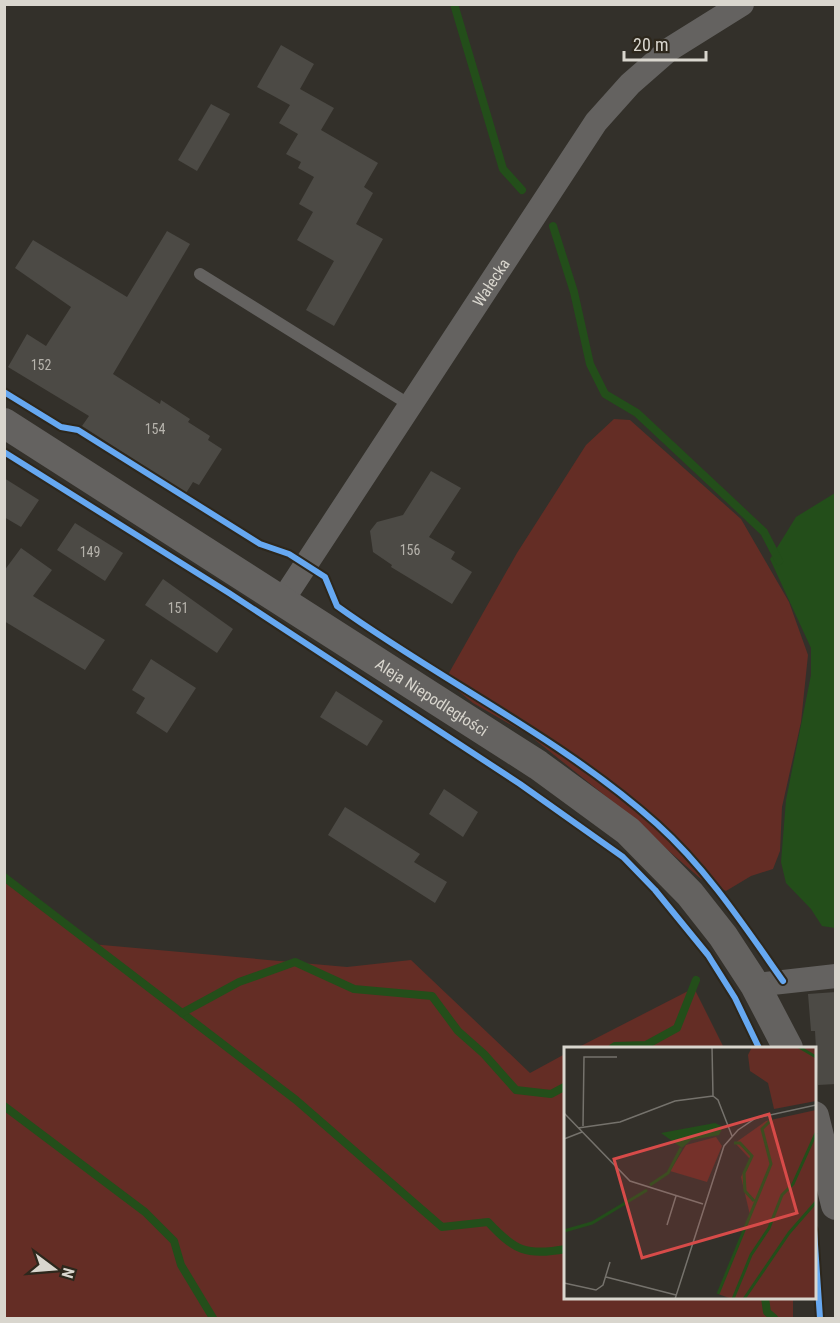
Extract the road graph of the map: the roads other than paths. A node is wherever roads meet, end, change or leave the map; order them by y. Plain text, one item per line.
1 (742, 4) edge
2 (200, 274) dead end
3 (410, 405) junction
4 (4, 423) edge
5 (282, 601) junction
6 (836, 976) edge
7 (755, 985) junction
8 (787, 1047) edge
9 (816, 1124) edge
10 (836, 1205) edge

1 - 3 street, Wałecka
2 - 3 lane
3 - 5 street, Wałecka
4 - 5 street, Aleja Niepodległości
5 - 7 street, Aleja Niepodległości
6 - 7 street
7 - 8 street, Aleja Niepodległości
9 - 10 street

